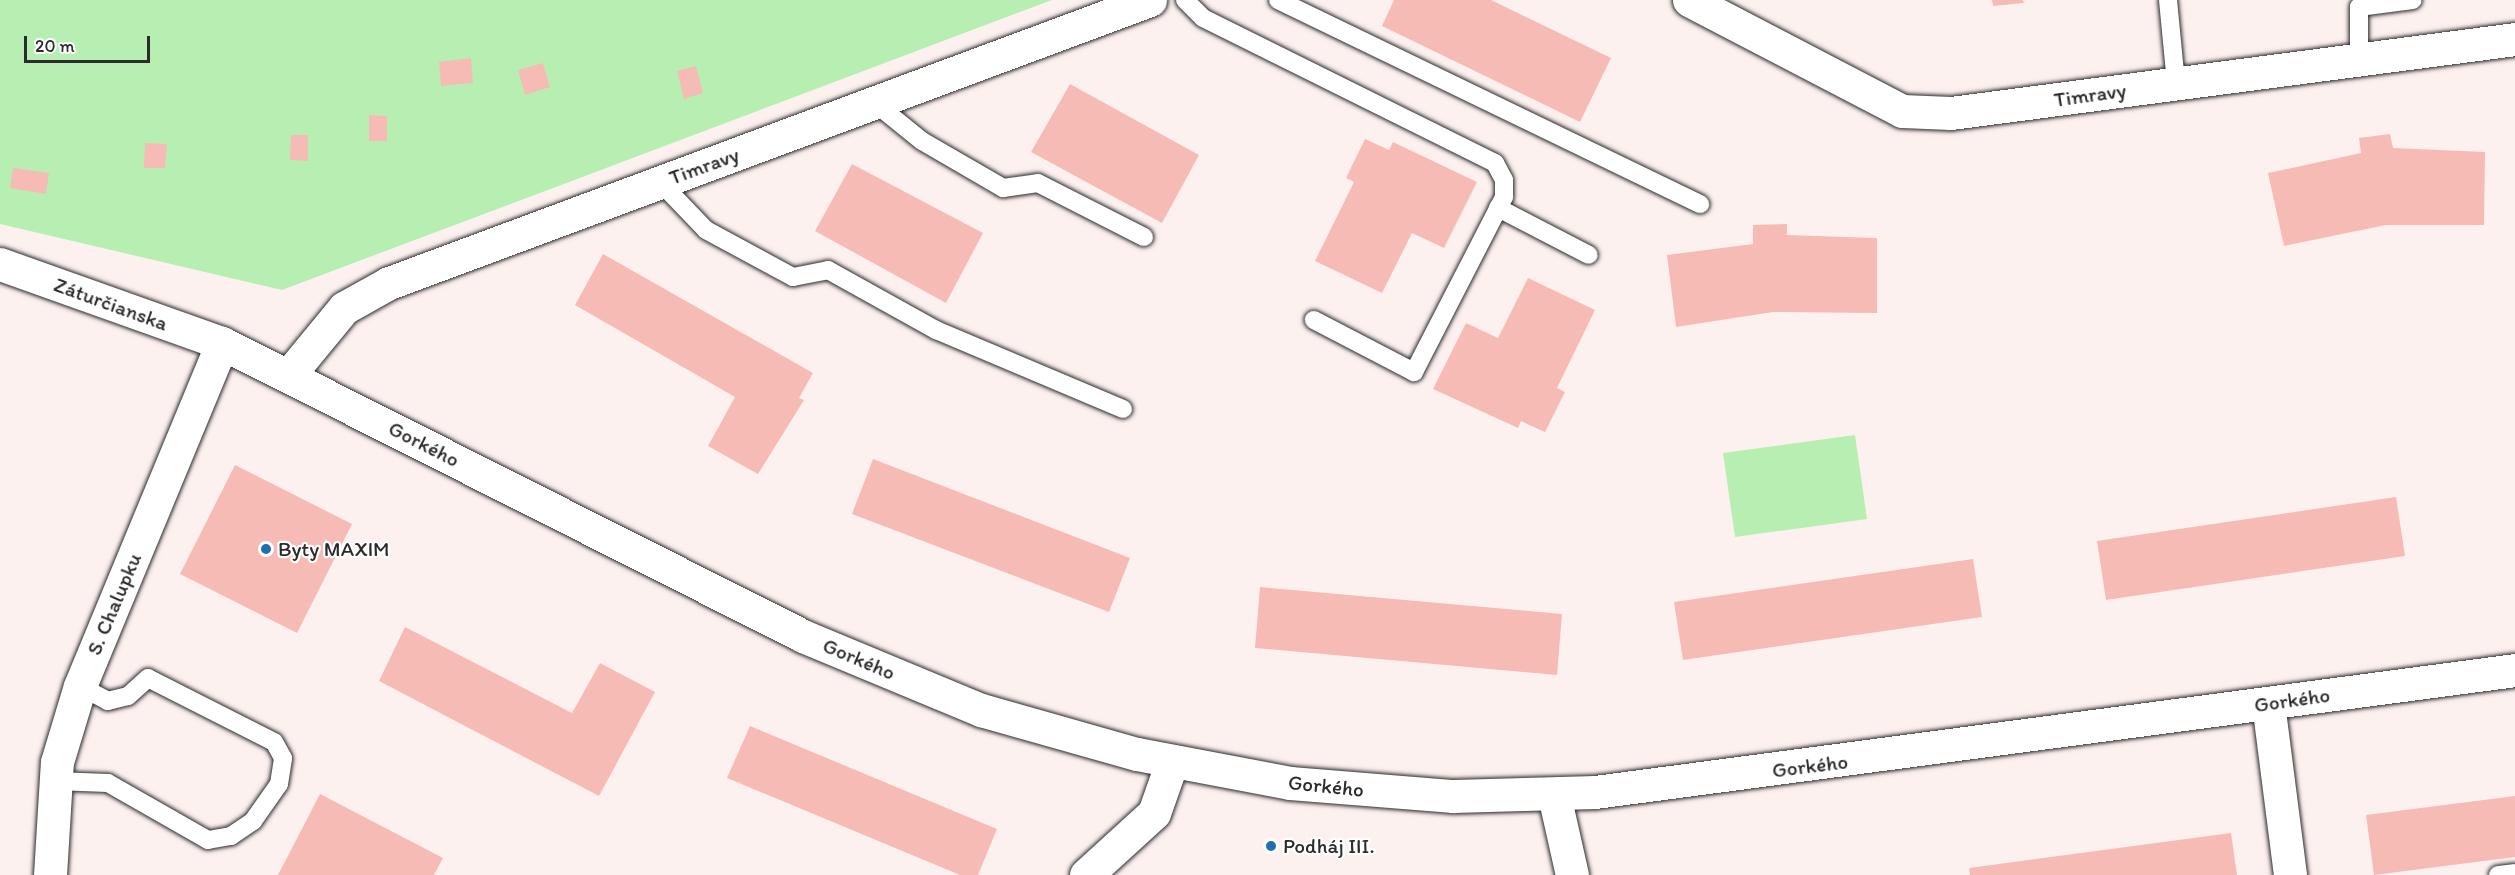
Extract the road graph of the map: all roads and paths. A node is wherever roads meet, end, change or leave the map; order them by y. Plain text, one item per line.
1 (1150, 0) edge
2 (1185, 0) edge
3 (1278, 0) edge
4 (2168, 0) edge
5 (2412, 0) edge
6 (1704, 4) edge
7 (2515, 39) edge
8 (2358, 59) junction
9 (2176, 84) junction
10 (875, 103) junction
11 (660, 182) junction
12 (1700, 204) dead end
13 (1498, 208) junction
14 (1144, 237) dead end
15 (1589, 255) dead end
16 (0, 264) edge
17 (1314, 320) dead end
18 (222, 343) junction
19 (288, 376) junction
20 (1123, 409) dead end
21 (2515, 670) edge
22 (80, 687) junction
23 (2268, 703) junction
24 (1172, 762) junction
25 (55, 781) junction
26 (1554, 795) junction
27 (2515, 873) edge
28 (50, 875) edge
29 (1086, 875) edge
30 (1572, 875) edge
31 (2290, 875) edge
32 (2498, 875) edge

1 - 10 street, Timravy
2 - 13 lane
3 - 12 lane
4 - 9 lane
5 - 8 lane
6 - 9 street, Timravy
7 - 8 street, Timravy
8 - 9 street, Timravy
10 - 11 street, Timravy
10 - 14 lane
11 - 19 street, Timravy
11 - 20 lane
13 - 15 lane
13 - 17 lane
16 - 18 street, Záturčianska
18 - 19 street, Gorkého
18 - 22 street, S. Chalupku
19 - 24 street, Gorkého
21 - 23 street, Gorkého
22 - 25 street, S. Chalupku
22 - 25 lane
23 - 26 street, Gorkého
23 - 31 street
24 - 26 street, Gorkého
24 - 29 street
25 - 28 street, S. Chalupku
26 - 30 street
27 - 32 lane

